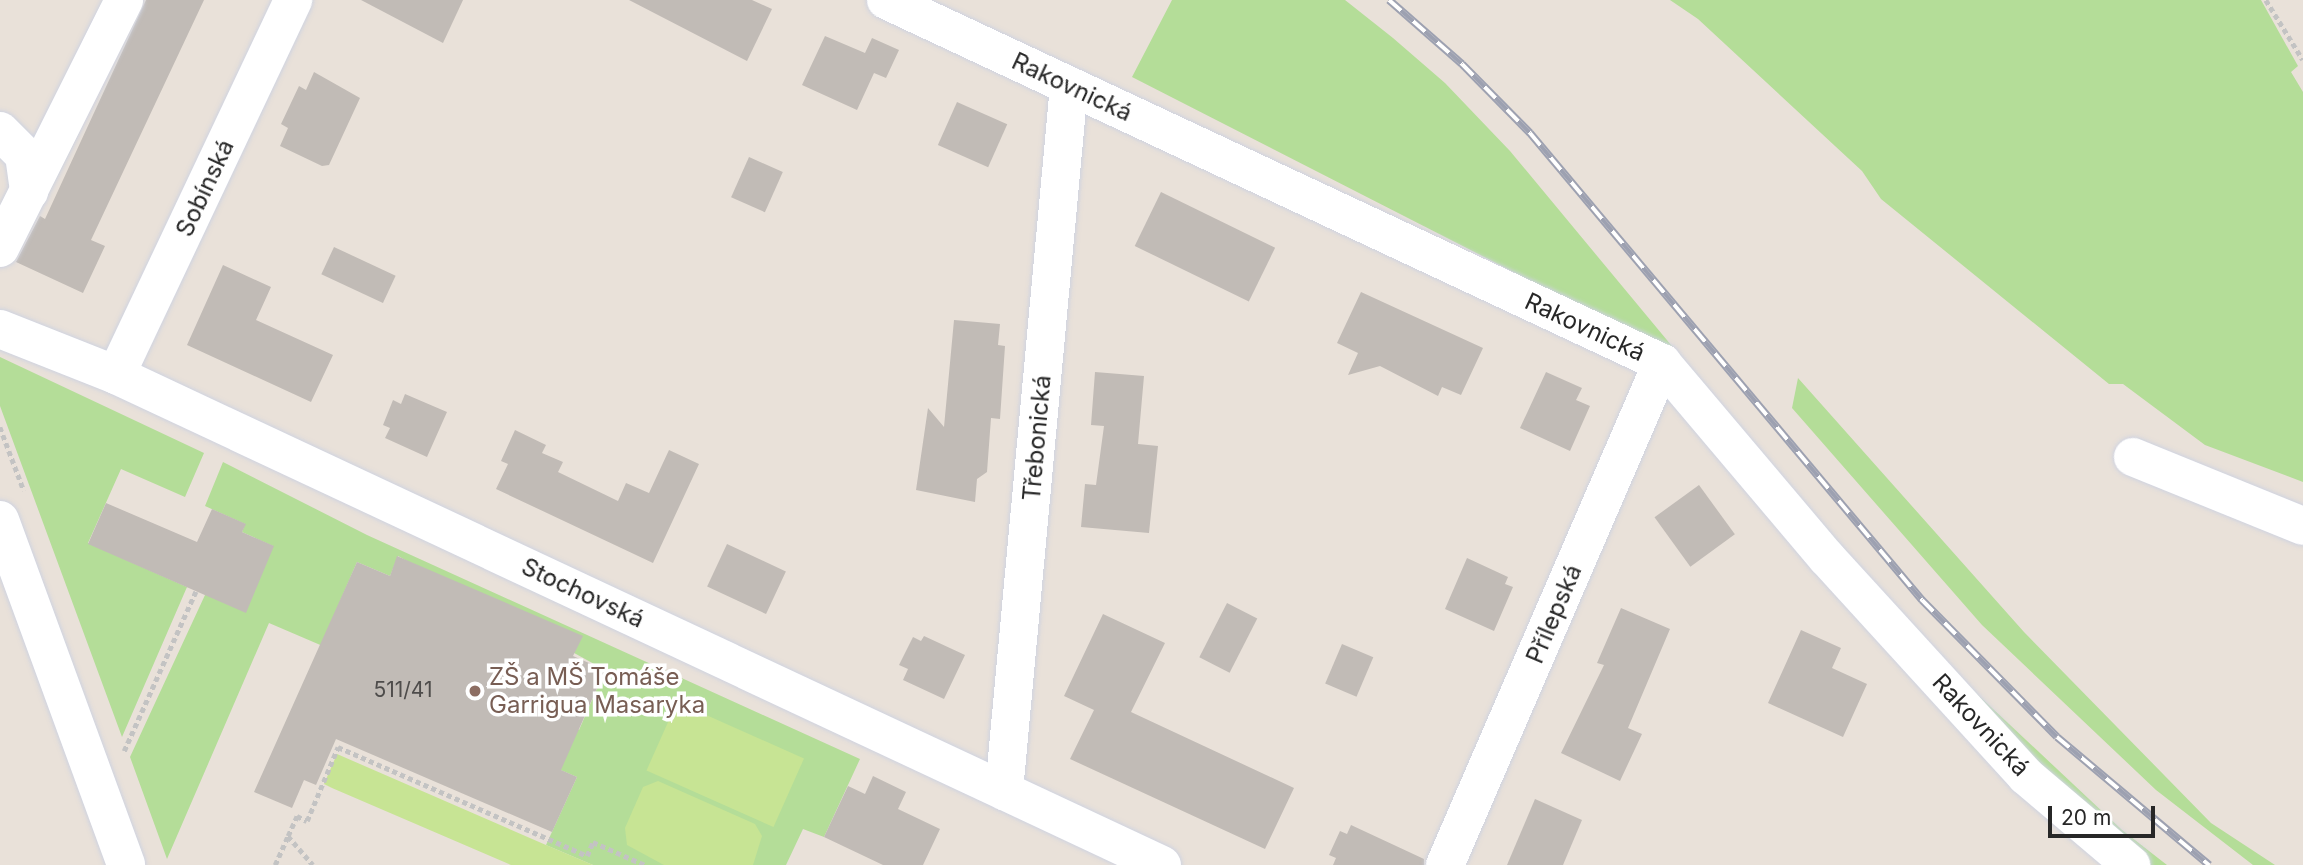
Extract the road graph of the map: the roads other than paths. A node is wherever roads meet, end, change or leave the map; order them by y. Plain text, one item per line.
1 (124, 0) edge
2 (293, 0) edge
3 (886, 0) edge
4 (1069, 86) junction
5 (0, 131) edge
6 (29, 192) junction
7 (0, 248) edge
8 (0, 329) edge
9 (1662, 363) junction
10 (117, 375) junction
11 (2133, 457) dead end
12 (0, 520) edge
13 (2303, 526) edge
14 (1004, 791) junction
15 (126, 865) edge
16 (1162, 865) edge
17 (1445, 865) edge
18 (2131, 865) edge

1 - 6 street
2 - 10 street, Sobínská
3 - 4 street, Rakovnická
4 - 9 street, Rakovnická
4 - 14 street, Třebonická
5 - 6 street
6 - 7 street
8 - 10 street, Stochovská
9 - 17 street, Přílepská
9 - 18 street, Rakovnická
10 - 14 street, Stochovská
11 - 13 street
12 - 15 street
14 - 16 street, Stochovská

